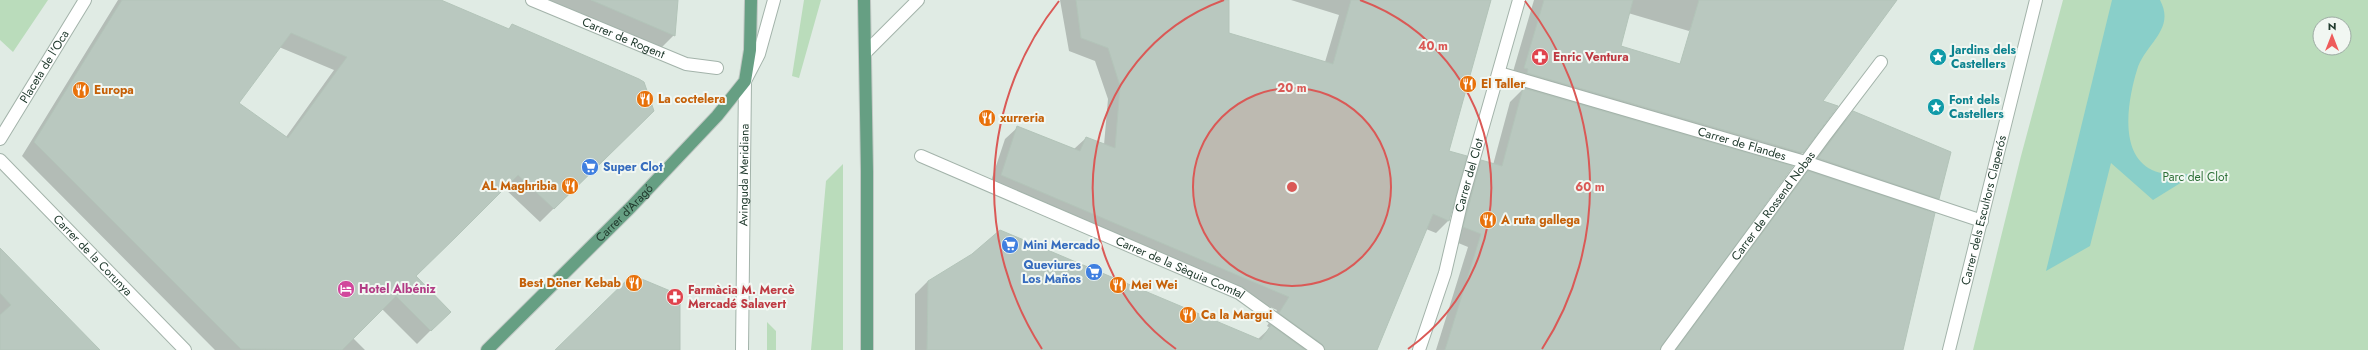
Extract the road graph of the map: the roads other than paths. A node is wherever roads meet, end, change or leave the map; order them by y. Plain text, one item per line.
1 (85, 0) edge
2 (532, 0) edge
3 (751, 0) edge
4 (774, 0) edge
5 (864, 0) edge
6 (918, 0) edge
7 (1519, 0) edge
8 (2036, 0) edge
9 (865, 53) junction
10 (1881, 62) dead end
11 (717, 68) dead end
12 (1499, 73) junction
13 (745, 81) junction
14 (2, 136) edge
15 (921, 156) dead end
16 (0, 160) edge
17 (1805, 162) junction
18 (1982, 221) junction
19 (185, 350) edge
20 (488, 350) edge
21 (742, 350) edge
22 (867, 350) edge
23 (1318, 350) edge
24 (1419, 350) edge
25 (1668, 350) edge
26 (1949, 350) edge

1 - 14 street, Placeta de l'Oca
2 - 11 street, Carrer de Rogent
3 - 13 main road, Avinguda Meridiana
4 - 13 street, Carrer d'Aragó
5 - 9 main road
6 - 9 street
7 - 12 street, Carrer del Clot
8 - 18 street, Carrer dels Escultors Claperós
9 - 22 main road
10 - 17 street, Carrer de Rossend Nobas
12 - 17 street, Carrer de Flandes
12 - 24 street, Carrer del Clot
13 - 20 main road, Carrer d'Aragó
13 - 21 street, Avinguda Meridiana
15 - 23 street, Carrer de la Sèquia Comtal
16 - 19 street, Carrer de la Corunya
17 - 18 street, Carrer de Flandes
17 - 25 street, Carrer de Rossend Nobas
18 - 26 street, Carrer dels Escultors Claperós

